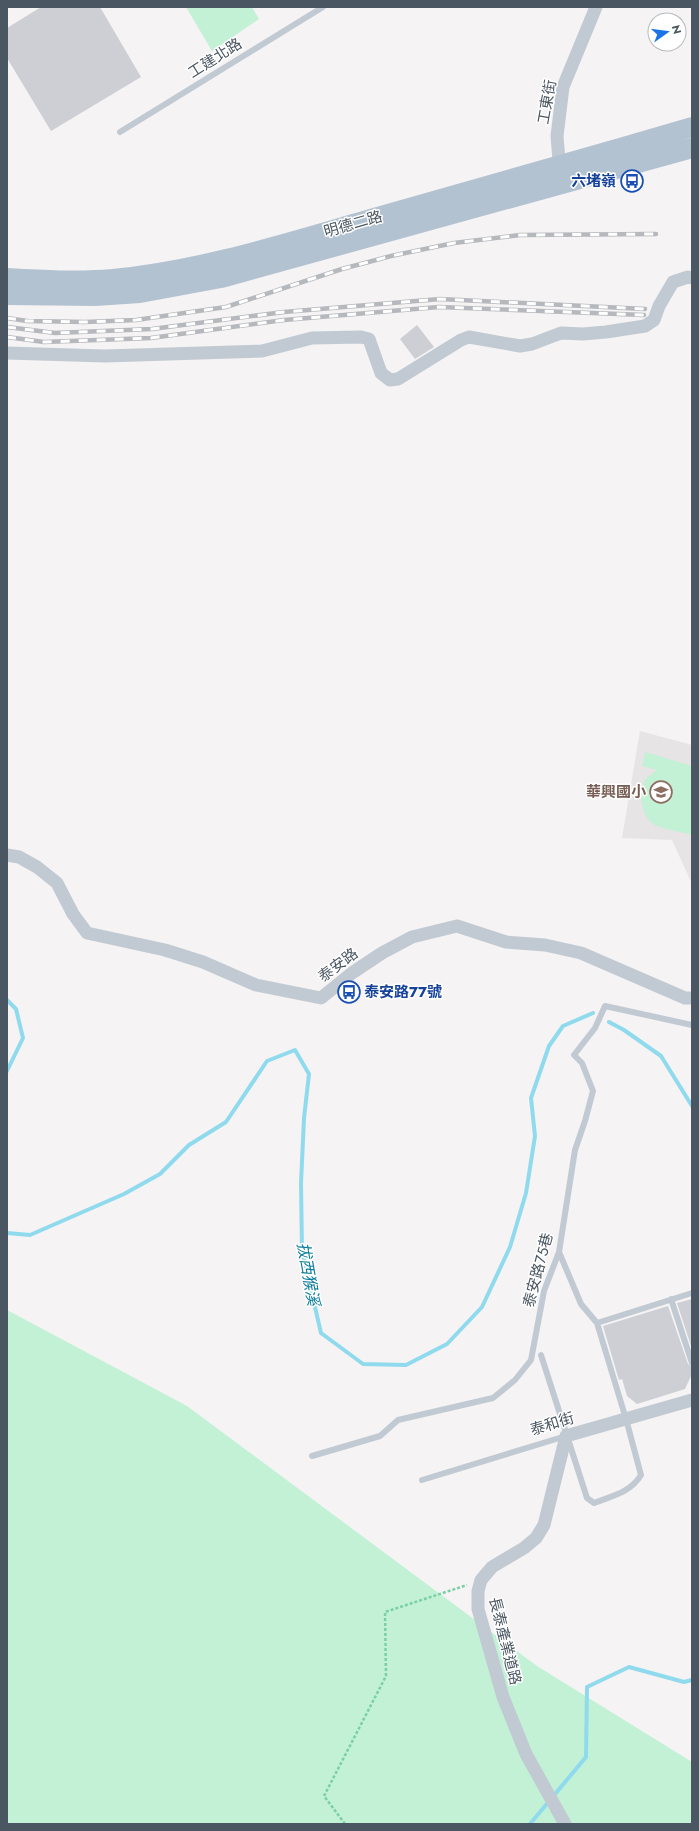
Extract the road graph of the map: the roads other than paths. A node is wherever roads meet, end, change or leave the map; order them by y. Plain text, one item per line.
1 (323, 7) edge
2 (596, 7) edge
3 (692, 127) edge
4 (120, 132) dead end
5 (692, 148) edge
6 (560, 175) junction
7 (7, 278) edge
8 (692, 278) edge
9 (7, 295) edge
10 (7, 353) edge
11 (7, 856) edge
12 (692, 998) edge
13 (692, 1025) edge
14 (559, 1252) junction
15 (692, 1293) edge
16 (671, 1299) junction
17 (597, 1323) junction
18 (540, 1355) dead end
19 (692, 1363) edge
20 (692, 1400) edge
21 (626, 1418) junction
22 (566, 1436) junction
23 (312, 1456) dead end
24 (422, 1480) dead end
25 (565, 1824) edge

1 - 4 lane, 工建北路
2 - 6 street, 工東街
3 - 6 main road, 明德二路
5 - 6 main road, 明德二路
6 - 7 main road, 明德二路
6 - 9 main road, 明德二路
8 - 10 street
11 - 12 street, 泰安路
13 - 14 lane, 泰安路75巷
14 - 17 lane
14 - 23 lane, 泰安路75巷
15 - 16 lane
16 - 17 lane
16 - 19 lane
17 - 21 lane
18 - 22 lane
20 - 21 street, 泰和街
21 - 22 street, 泰和街
21 - 22 lane
22 - 24 lane, 泰和街
22 - 25 street, 長泰產業道路

